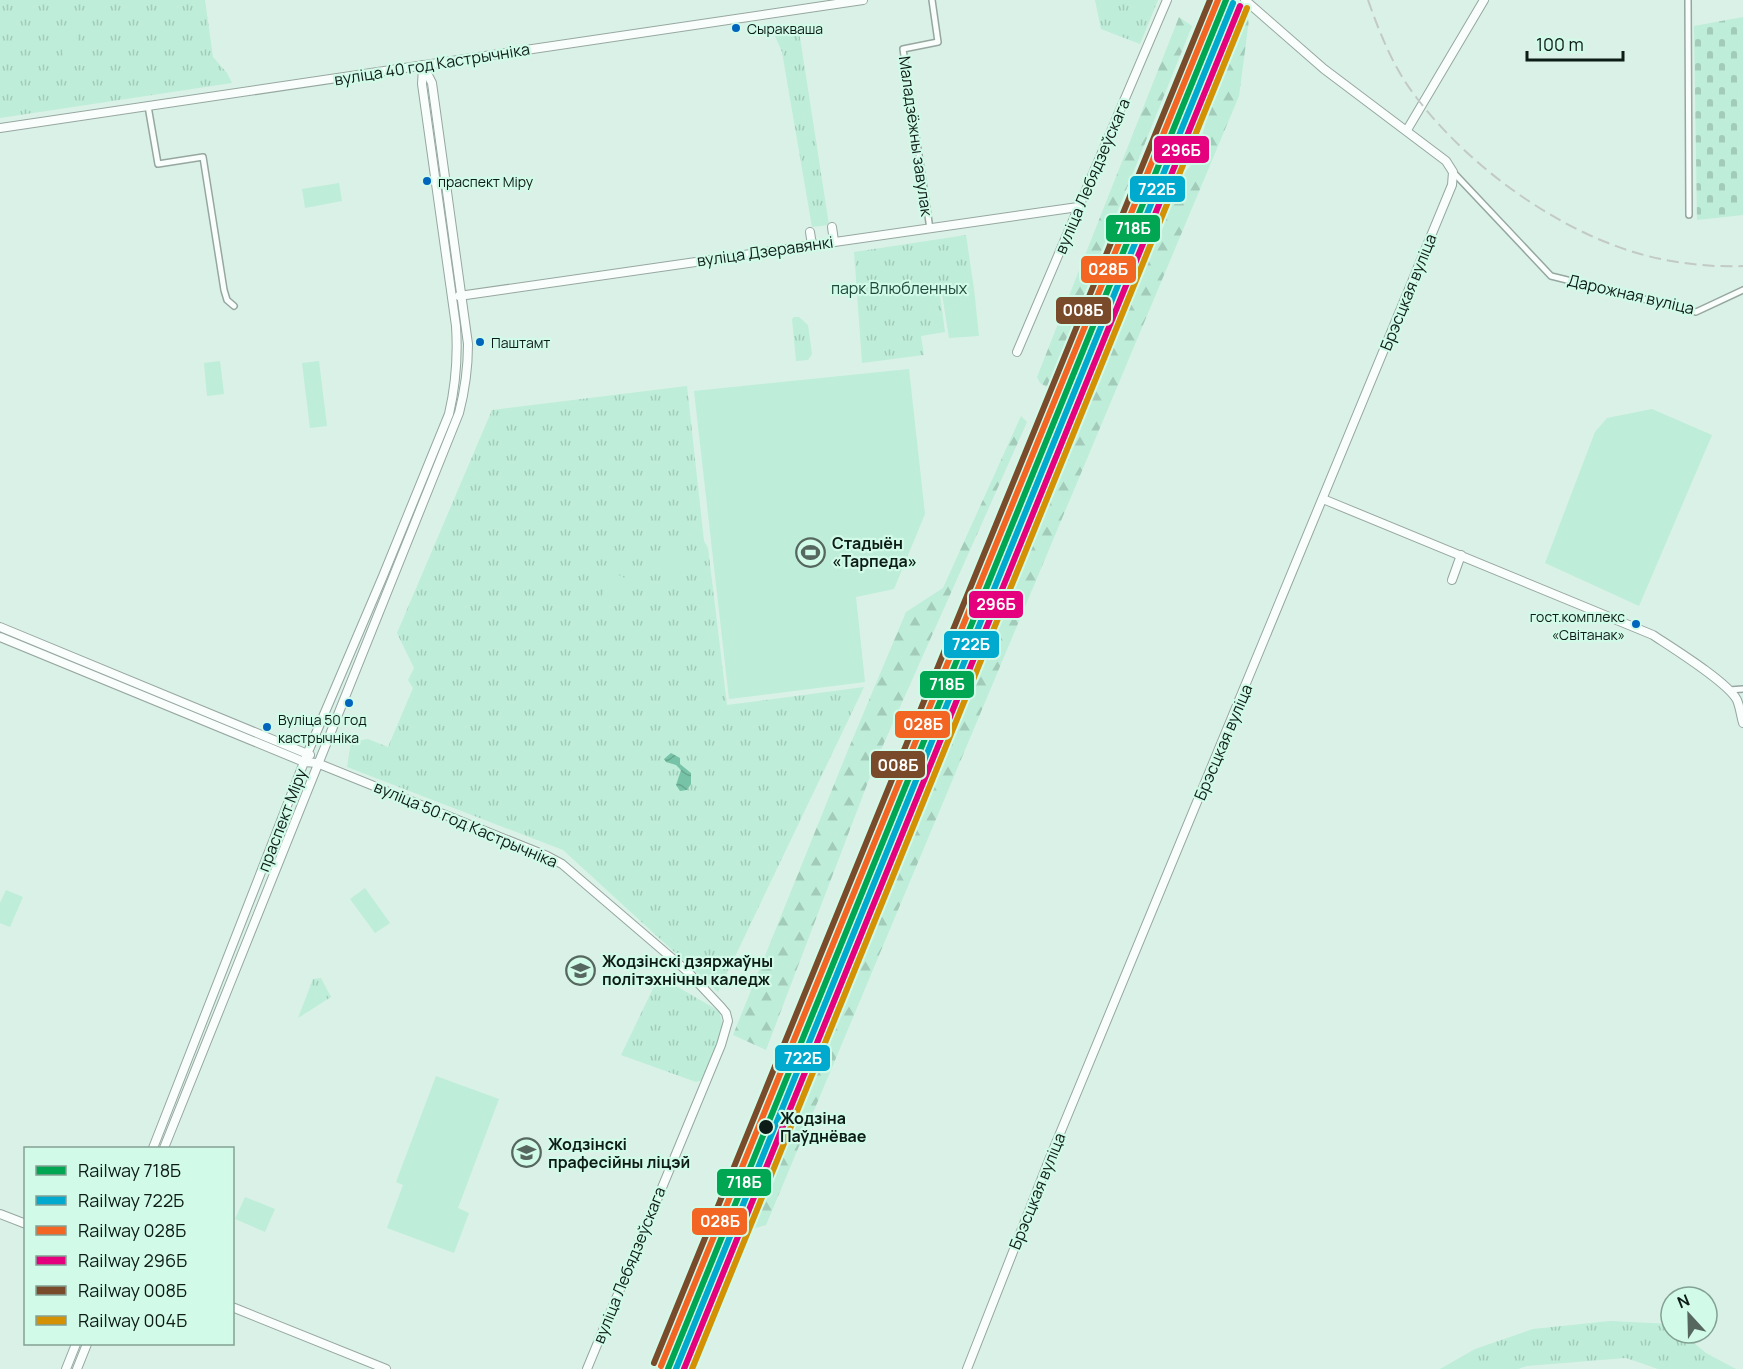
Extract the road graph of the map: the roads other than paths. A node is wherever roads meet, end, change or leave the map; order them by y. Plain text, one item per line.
1 (863, 0) edge
2 (932, 0) edge
3 (1167, 0) edge
4 (1245, 0) edge
5 (1484, 0) edge
6 (1688, 0) edge
7 (423, 65) junction
8 (148, 106) junction
9 (437, 120) junction
10 (427, 122) junction
11 (0, 128) edge
12 (1407, 130) junction
13 (1453, 172) junction
14 (1078, 207) junction
15 (1689, 215) dead end
16 (832, 227) dead end
17 (930, 228) junction
18 (810, 232) dead end
19 (834, 241) junction
20 (812, 245) junction
21 (1743, 290) edge
22 (462, 296) junction
23 (452, 297) junction
24 (234, 306) dead end
25 (1017, 352) dead end
26 (1323, 499) junction
27 (1461, 555) junction
28 (1452, 580) dead end
29 (381, 581) junction
30 (391, 584) junction
31 (0, 627) edge
32 (0, 638) edge
33 (1743, 689) edge
34 (1729, 690) junction
35 (1743, 723) edge
36 (308, 752) junction
37 (304, 762) junction
38 (318, 763) junction
39 (229, 958) junction
40 (238, 962) junction
41 (687, 971) joint
42 (169, 1108) junction
43 (179, 1112) junction
44 (154, 1147) edge
45 (165, 1147) edge
46 (0, 1214) edge
47 (24, 1223) edge
48 (234, 1308) edge
49 (76, 1345) edge
50 (87, 1345) edge
51 (66, 1369) edge
52 (77, 1369) edge
53 (386, 1369) edge
54 (587, 1369) edge
55 (967, 1369) edge

1 - 7 main road, вуліца 40 год Кастрычніка
2 - 17 street, Маладзёжны завулак
3 - 14 main road, вуліца Лебядзеўскага
4 - 12 main road
5 - 12 main road
6 - 15 street
7 - 8 main road, вуліца 40 год Кастрычніка
7 - 9 main road, праспект Міру
7 - 10 main road, праспект Міру
8 - 11 main road, вуліца 40 год Кастрычніка
8 - 24 street
9 - 10 main road
9 - 22 main road, праспект Міру
10 - 23 main road, праспект Міру
12 - 13 main road
13 - 21 street, Дарожная вуліца
13 - 26 main road, Брэсцкая вуліца
14 - 17 main road, вуліца Дзеравянкі
14 - 25 main road, вуліца Лебядзеўскага
16 - 19 main road
17 - 19 main road, вуліца Дзеравянкі
18 - 20 main road
19 - 20 main road, вуліца Дзеравянкі
20 - 22 main road, вуліца Дзеравянкі
22 - 23 main road, вуліца Дзеравянкі
22 - 30 main road, праспект Міру
23 - 29 main road, праспект Міру
26 - 27 main road
26 - 55 main road, Брэсцкая вуліца
27 - 28 main road
27 - 34 main road
29 - 30 main road
29 - 36 main road, праспект Міру
30 - 38 main road, праспект Міру
31 - 36 main road, вуліца 50 год Кастрычніка
32 - 37 main road, вуліца 50 год Кастрычніка
33 - 34 street
34 - 35 main road
36 - 37 main road, праспект Міру
36 - 38 main road, вуліца 50 год Кастрычніка
37 - 38 main road, вуліца 50 год Кастрычніка
37 - 39 main road, праспект Міру
38 - 40 main road, праспект Міру
38 - 41 main road, вуліца 50 год Кастрычніка
39 - 40 main road
39 - 42 main road, праспект Міру
40 - 43 main road, праспект Міру
41 - 54 main road, вуліца Лебядзеўскага
42 - 43 main road
42 - 44 main road, праспект Міру
43 - 45 main road, праспект Міру
46 - 47 main road
48 - 53 main road
49 - 51 main road
50 - 52 main road

